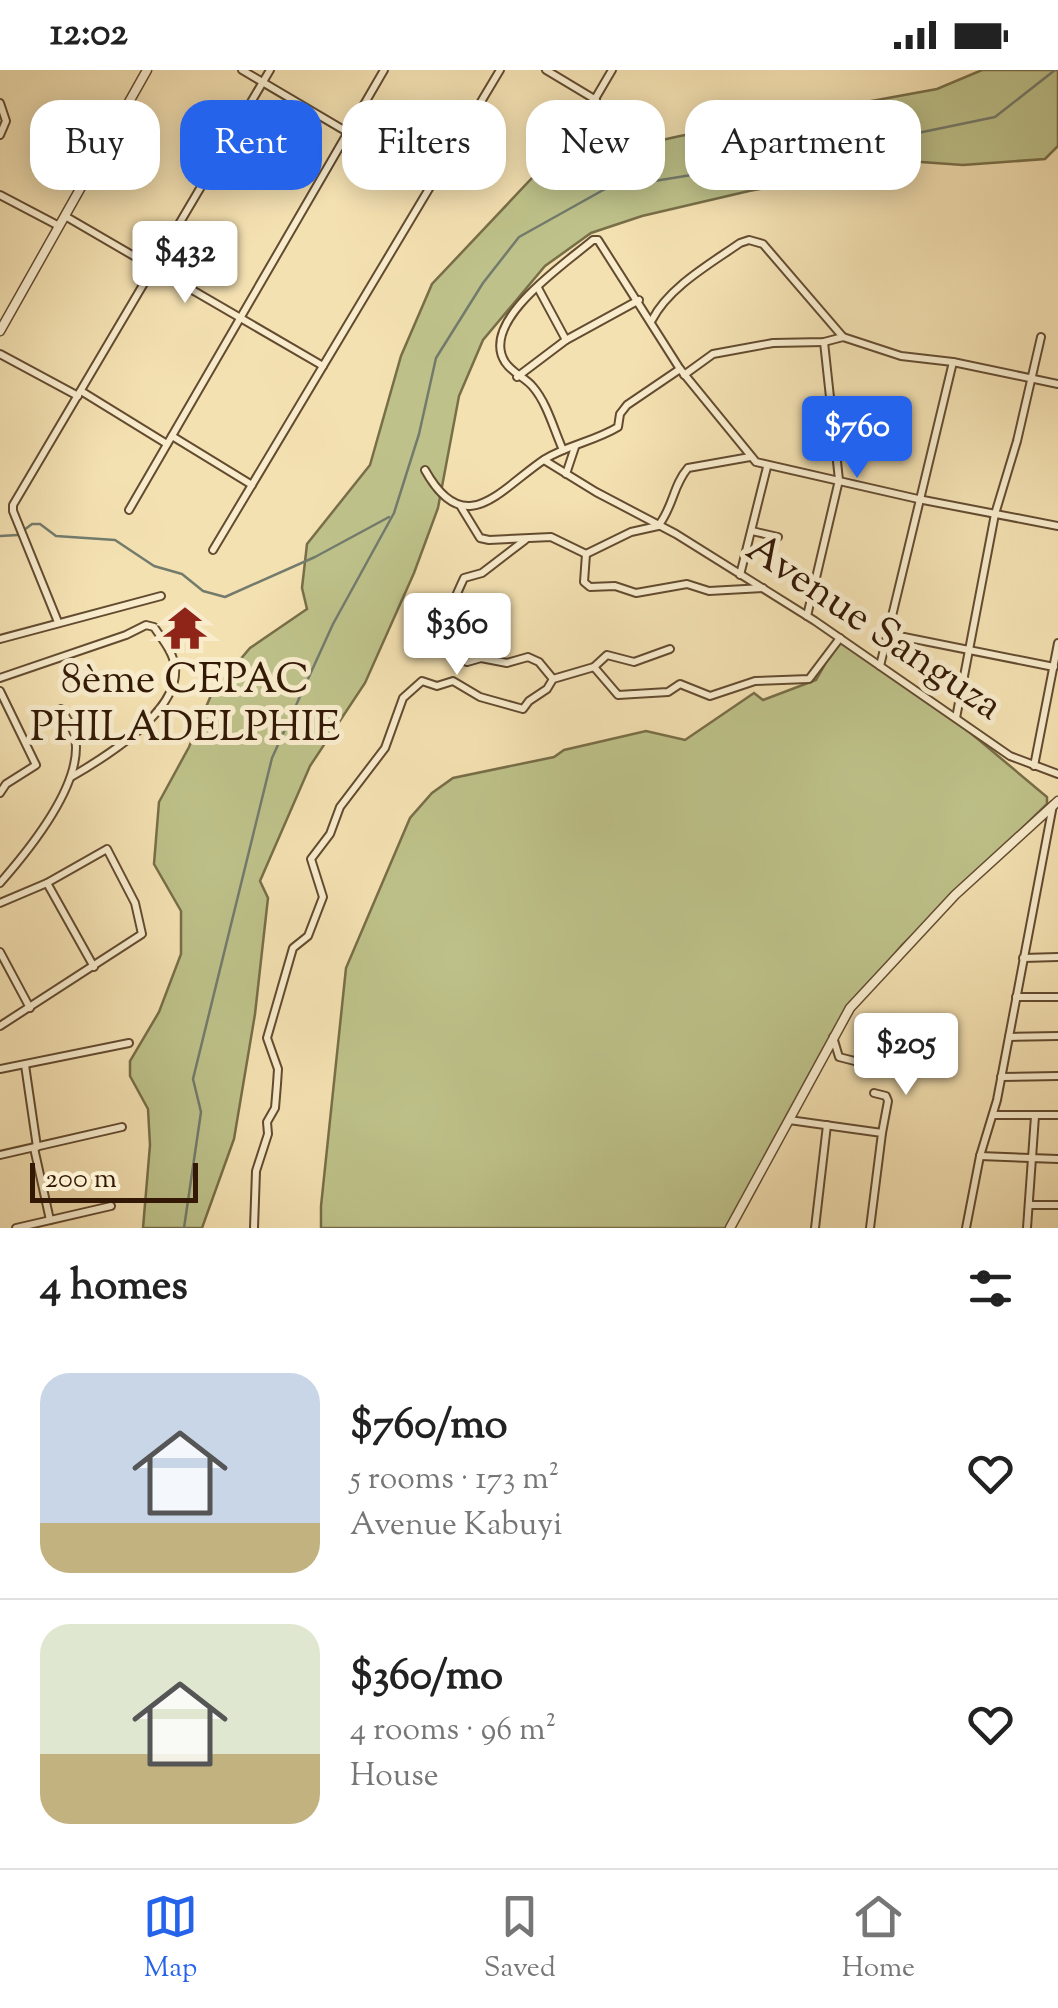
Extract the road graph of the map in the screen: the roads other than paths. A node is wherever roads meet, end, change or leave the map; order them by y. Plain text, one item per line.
1 (147, 70) edge
2 (242, 70) edge
3 (270, 70) edge
4 (384, 70) edge
5 (500, 70) edge
6 (546, 70) edge
7 (612, 70) edge
8 (263, 82) junction
9 (367, 100) edge
10 (482, 100) edge
11 (596, 100) joint
12 (0, 103) edge
13 (342, 128) edge
14 (0, 135) edge
15 (342, 142) edge
16 (427, 190) edge
17 (0, 195) edge
18 (65, 216) junction
19 (59, 226) junction
20 (154, 267) junction
21 (538, 288) junction
22 (639, 300) junction
23 (240, 318) junction
24 (652, 322) junction
25 (0, 332) edge
26 (843, 337) junction
27 (1041, 337) dead end
28 (566, 340) junction
29 (824, 342) junction
30 (0, 354) edge
31 (953, 362) junction
32 (323, 366) junction
33 (682, 372) junction
34 (518, 377) junction
35 (1032, 379) junction
36 (1058, 384) edge
37 (80, 393) junction
38 (170, 440) junction
39 (575, 445) junction
40 (563, 450) junction
41 (750, 456) junction
42 (544, 460) junction
43 (768, 466) junction
44 (425, 470) dead end
45 (566, 474) junction
46 (839, 480) junction
47 (252, 485) junction
48 (918, 500) junction
49 (461, 506) junction
50 (129, 510) dead end
51 (995, 514) junction
52 (658, 526) junction
53 (1058, 526) edge
54 (752, 531) junction
55 (778, 537) dead end
56 (525, 540) junction
57 (213, 550) dead end
58 (586, 554) junction
59 (740, 575) junction
60 (763, 588) junction
61 (161, 596) dead end
62 (807, 616) junction
63 (58, 622) junction
64 (890, 634) junction
65 (840, 638) junction
66 (0, 639) edge
67 (1058, 643) edge
68 (670, 649) dead end
69 (970, 650) junction
70 (880, 666) junction
71 (1054, 666) junction
72 (594, 667) junction
73 (0, 678) edge
74 (553, 679) junction
75 (0, 691) edge
76 (61, 709) dead end
77 (956, 718) junction
78 (1034, 766) junction
79 (1058, 774) edge
80 (72, 777) junction
81 (0, 793) edge
82 (1056, 803) edge
83 (1046, 848) junction
84 (1058, 848) edge
85 (47, 882) junction
86 (0, 883) edge
87 (1, 904) edge
88 (0, 952) edge
89 (1058, 957) edge
90 (1022, 958) junction
91 (94, 968) junction
92 (1058, 996) edge
93 (1016, 997) junction
94 (30, 1008) junction
95 (0, 1026) edge
96 (833, 1036) junction
97 (1058, 1036) edge
98 (1008, 1037) junction
99 (129, 1043) dead end
100 (25, 1065) junction
101 (874, 1066) dead end
102 (0, 1069) edge
103 (1058, 1076) edge
104 (1001, 1077) junction
105 (874, 1093) dead end
106 (993, 1114) junction
107 (1058, 1115) edge
108 (1035, 1116) junction
109 (788, 1120) junction
110 (827, 1125) junction
111 (122, 1127) dead end
112 (882, 1132) junction
113 (36, 1147) junction
114 (0, 1155) edge
115 (980, 1156) junction
116 (1033, 1158) junction
117 (1058, 1159) edge
118 (1058, 1205) edge
119 (111, 1206) dead end
120 (1029, 1206) junction
121 (50, 1220) junction
122 (16, 1228) edge
123 (254, 1228) edge
124 (730, 1228) edge
125 (815, 1228) edge
126 (870, 1228) edge
127 (966, 1228) edge
128 (1028, 1228) edge

1 - 18 street
2 - 8 street
3 - 8 street
4 - 9 street
5 - 10 street
6 - 11 street
7 - 11 street
8 - 13 street
8 - 20 street
12 - 14 street
15 - 23 street
16 - 32 street
17 - 19 street
18 - 19 street
18 - 20 street
19 - 25 street
20 - 23 street
20 - 37 street
21 - 22 street
21 - 28 street
21 - 34 street
22 - 24 street
22 - 28 street
23 - 32 street
23 - 38 street
24 - 26 street
24 - 33 street
26 - 29 street
26 - 31 street
27 - 35 street
28 - 34 street
29 - 33 street
29 - 46 street
30 - 37 street
31 - 35 street
31 - 48 street
32 - 47 street
33 - 39 street
33 - 41 street
34 - 40 street
35 - 36 street
35 - 51 street
37 - 38 street
37 - 63 street
38 - 47 street
38 - 50 street
39 - 40 street
39 - 45 street
40 - 42 street
41 - 43 street
41 - 52 street
42 - 45 street, Avenue Sanguza
42 - 49 street
43 - 46 street
43 - 54 street
44 - 49 street
45 - 52 street, Avenue Sanguza
46 - 48 street
46 - 62 street
47 - 57 street
48 - 51 street
48 - 64 street
49 - 56 street
51 - 53 street
51 - 69 street
52 - 58 street
52 - 59 street, Avenue Sanguza
54 - 55 street
54 - 59 street
56 - 58 street
56 - 74 street
58 - 60 street
59 - 60 street, Avenue Sanguza
60 - 62 street, Avenue Sanguza
61 - 63 street
62 - 65 street, Avenue Sanguza
63 - 66 street
64 - 69 street
64 - 70 street
65 - 70 street, Avenue Sanguza
65 - 72 street
67 - 71 street
68 - 72 street
69 - 71 street
69 - 77 street
70 - 77 street, Avenue Sanguza
71 - 78 street
72 - 74 street
73 - 80 street
74 - 123 street
75 - 81 street
76 - 80 street
77 - 78 street, Avenue Sanguza
78 - 79 street, Avenue Sanguza
80 - 86 street
82 - 83 street
82 - 96 street
83 - 84 street
83 - 90 street
85 - 87 street
85 - 91 street
85 - 91 street
88 - 94 street
89 - 90 street
90 - 93 street
91 - 94 street
92 - 93 street
93 - 98 street
94 - 95 street
96 - 101 street
96 - 109 street
97 - 98 street
98 - 104 street
99 - 100 street
100 - 102 street
100 - 113 street
103 - 104 street
104 - 106 street
105 - 112 street
106 - 108 street
106 - 115 street
107 - 108 street
108 - 116 street
109 - 110 street
109 - 124 street
110 - 112 street
110 - 125 street
111 - 113 street
112 - 126 street
113 - 114 street
113 - 121 street
115 - 116 street
115 - 127 street
116 - 117 street
116 - 120 street
118 - 120 street
119 - 121 street
120 - 128 street
121 - 122 street

